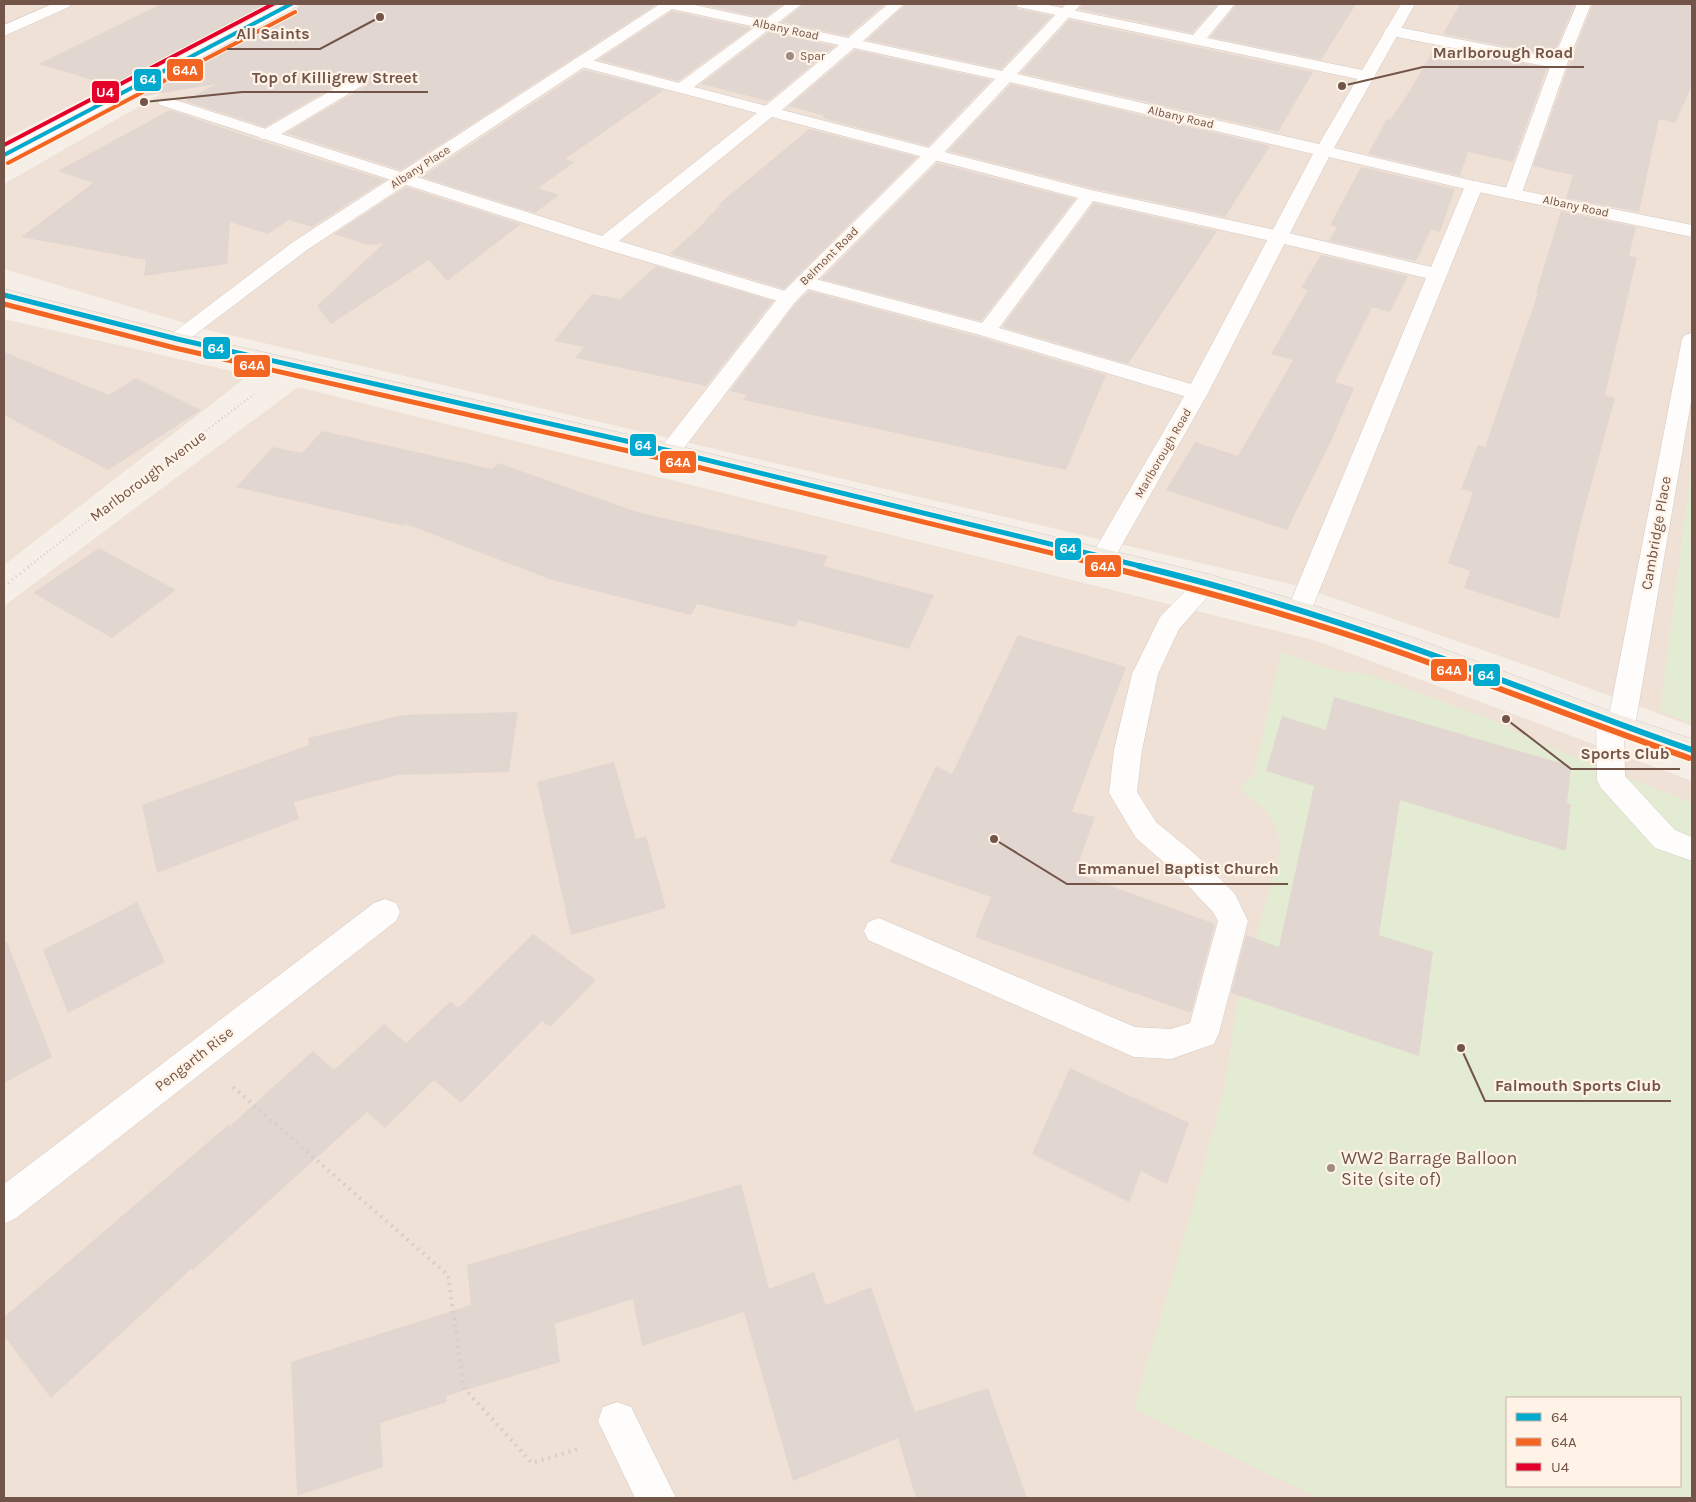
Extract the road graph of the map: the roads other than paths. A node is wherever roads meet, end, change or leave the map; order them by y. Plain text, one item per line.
1 (64, 4) edge
2 (291, 4) edge
3 (670, 4) edge
4 (795, 4) edge
5 (897, 4) edge
6 (1023, 4) edge
7 (1228, 4) edge
8 (1408, 4) edge
9 (1584, 4) edge
10 (1069, 8) edge
11 (768, 25) junction
12 (4, 31) edge
13 (1392, 31) junction
14 (1197, 40) junction
15 (852, 43) junction
16 (580, 62) junction
17 (1559, 64) junction
18 (1005, 76) junction
19 (1367, 76) junction
20 (359, 81) dead end
21 (682, 88) junction
22 (166, 102) dead end
23 (770, 111) junction
24 (267, 135) junction
25 (1324, 150) junction
26 (932, 154) junction
27 (4, 155) edge
28 (403, 179) junction
29 (1474, 186) junction
30 (1513, 193) junction
31 (1089, 195) junction
32 (1692, 231) edge
33 (1280, 236) junction
34 (605, 243) junction
35 (1438, 275) junction
36 (804, 282) junction
37 (4, 295) edge
38 (788, 298) junction
39 (987, 331) junction
40 (177, 339) junction
41 (1692, 339) edge
42 (1196, 393) junction
43 (670, 451) junction
44 (1102, 558) junction
45 (1208, 583) junction
46 (1300, 610) junction
47 (1615, 724) junction
48 (1692, 750) edge
49 (1692, 849) edge
50 (385, 912) dead end
51 (879, 931) dead end
52 (4, 1206) edge
53 (617, 1421) dead end
54 (656, 1498) edge

1 - 12 street
2 - 27 street
3 - 11 street, Albany Road
3 - 16 street, Albany Place
4 - 11 street
5 - 15 street
6 - 10 street
7 - 14 street
8 - 13 street, Marlborough Road
9 - 17 street
10 - 14 street
10 - 18 street, Belmont Road
11 - 15 street, Albany Road
11 - 21 street
13 - 17 street
13 - 19 street, Marlborough Road
14 - 19 street
15 - 18 street, Albany Road
15 - 23 street
16 - 21 street
16 - 28 street, Albany Place
17 - 30 street
18 - 25 street, Albany Road
18 - 26 street, Belmont Road
19 - 25 street, Marlborough Road
20 - 24 street
21 - 23 street
22 - 24 street
23 - 26 street
23 - 34 street
24 - 28 street
25 - 29 street, Albany Road
25 - 33 street, Marlborough Road
26 - 31 street
26 - 36 street, Belmont Road
28 - 34 street
28 - 40 street, Albany Place
29 - 30 street, Albany Road
29 - 35 street
30 - 32 street, Albany Road
31 - 33 street
31 - 39 street
33 - 35 street
33 - 42 street, Marlborough Road
34 - 38 street
35 - 46 street
36 - 38 street, Belmont Road
36 - 39 street
37 - 40 main road
38 - 43 street, Belmont Road
39 - 42 street
40 - 43 main road
41 - 47 street, Cambridge Place
42 - 44 street, Marlborough Road
43 - 44 main road
44 - 45 main road
45 - 46 main road
45 - 51 street
46 - 47 main road
47 - 48 main road
47 - 49 street, Cambridge Place
50 - 52 street, Pengarth Rise
53 - 54 street

